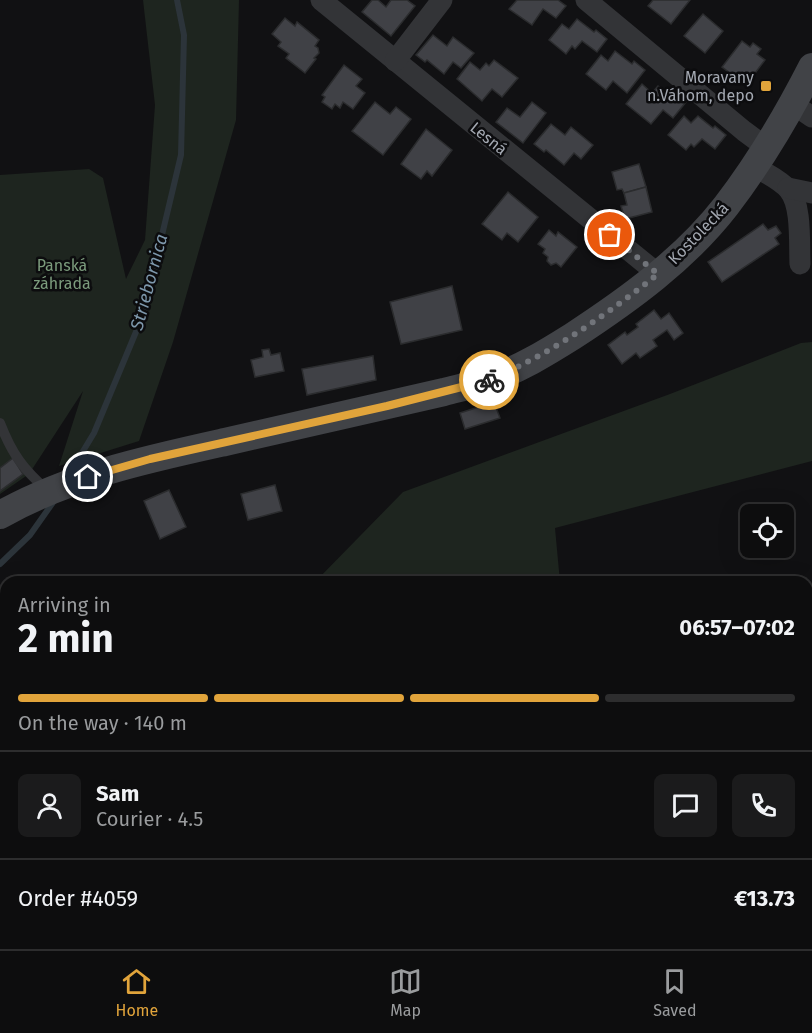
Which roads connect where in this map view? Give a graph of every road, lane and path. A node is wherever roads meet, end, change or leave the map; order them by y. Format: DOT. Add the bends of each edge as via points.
graph roads {
  1 [pos="321,0"];
  2 [pos="442,0"];
  3 [pos="586,0"];
  4 [pos="395,61"];
  5 [pos="812,67"];
  6 [pos="803,110"];
  7 [pos="760,157"];
  8 [pos="788,188"];
  9 [pos="812,193"];
  10 [pos="800,264"];
  11 [pos="658,274"];
  12 [pos="0,423"];
  13 [pos="48,491"];
  14 [pos="0,515"];
  1 -- 4 [label="street, Lesná"];
  2 -- 4 [label="street"];
  3 -- 7 [label="street" via="744,131"];
  4 -- 11 [label="street, Lesná"];
  5 -- 6 [label="main road, Kostolecká"];
  6 -- 7 [label="main road, Kostolecká"];
  7 -- 8 [label="street"];
  7 -- 11 [label="main road, Kostolecká" via="708,227"];
  8 -- 9 [label="street"];
  8 -- 10 [label="street" via="794,198 799,227"];
  11 -- 13 [label="main road, Kostolecká" via="554,347 488,381 150,459"];
  12 -- 13 [label="lane" via="10,449"];
  13 -- 14 [label="main road"];
}
